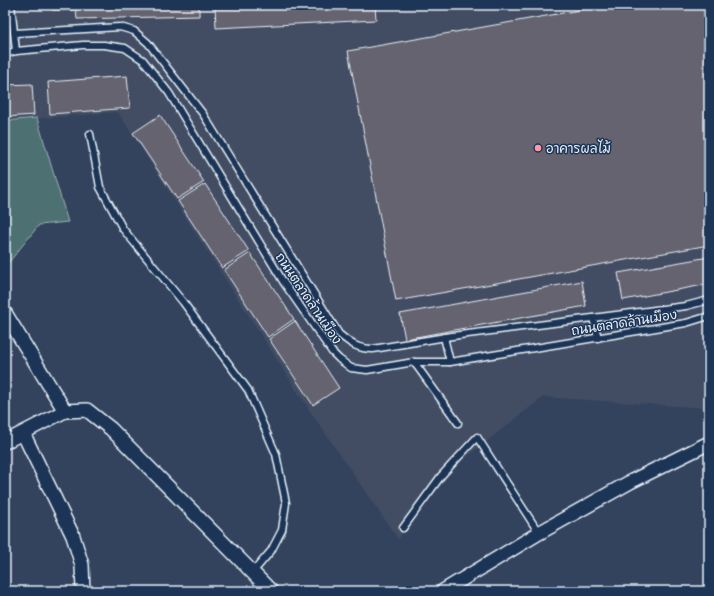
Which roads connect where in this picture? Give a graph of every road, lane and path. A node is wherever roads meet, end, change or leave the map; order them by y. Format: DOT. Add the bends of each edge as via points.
graph roads {
  1 [pos="11,5"];
  2 [pos="15,33"];
  3 [pos="16,51"];
  4 [pos="5,54"];
  5 [pos="90,134"];
  6 [pos="709,300"];
  7 [pos="5,313"];
  8 [pos="709,316"];
  9 [pos="593,318"];
  10 [pos="444,337"];
  11 [pos="598,338"];
  12 [pos="414,362"];
  13 [pos="450,362"];
  14 [pos="65,411"];
  15 [pos="458,423"];
  16 [pos="22,433"];
  17 [pos="5,442"];
  18 [pos="709,443"];
  19 [pos="403,528"];
  20 [pos="539,533"];
  21 [pos="253,572"];
  22 [pos="83,591"];
  23 [pos="271,591"];
  24 [pos="443,591"];
  1 -- 2 [label="lane"];
  2 -- 3 [label="lane"];
  2 -- 10 [label="lane, ถนนตลาดล้านเมือง" via="120,27 134,31 148,43 203,114 339,334 353,346 368,349"];
  3 -- 4 [label="lane, ถนนตลาดล้านเมือง"];
  3 -- 12 [label="lane, ถนนตลาดล้านเมือง" via="104,45 125,48 143,60 169,93 284,283 332,352 351,368 368,370"];
  5 -- 21 [label="lane" via="100,187 123,229 183,302 248,390 276,454 286,502 282,530 271,551"];
  6 -- 9 [label="lane, ถนนตลาดล้านเมือง" via="686,306"];
  7 -- 14 [label="street"];
  8 -- 11 [label="lane, ถนนตลาดล้านเมือง" via="686,323"];
  9 -- 10 [label="lane, ถนนตลาดล้านเมือง"];
  9 -- 11 [label="lane"];
  10 -- 13 [label="lane"];
  11 -- 13 [label="lane, ถนนตลาดล้านเมือง"];
  12 -- 13 [label="lane, ถนนตลาดล้านเมือง"];
  12 -- 15 [label="lane"];
  14 -- 16 [label="street"];
  14 -- 21 [label="street" via="87,410 111,429"];
  16 -- 17 [label="street"];
  16 -- 22 [label="street" via="73,536 82,565"];
  18 -- 20 [label="street" via="630,482"];
  19 -- 20 [label="lane" via="442,476 477,437"];
  20 -- 24 [label="street"];
  21 -- 23 [label="street"];
}
